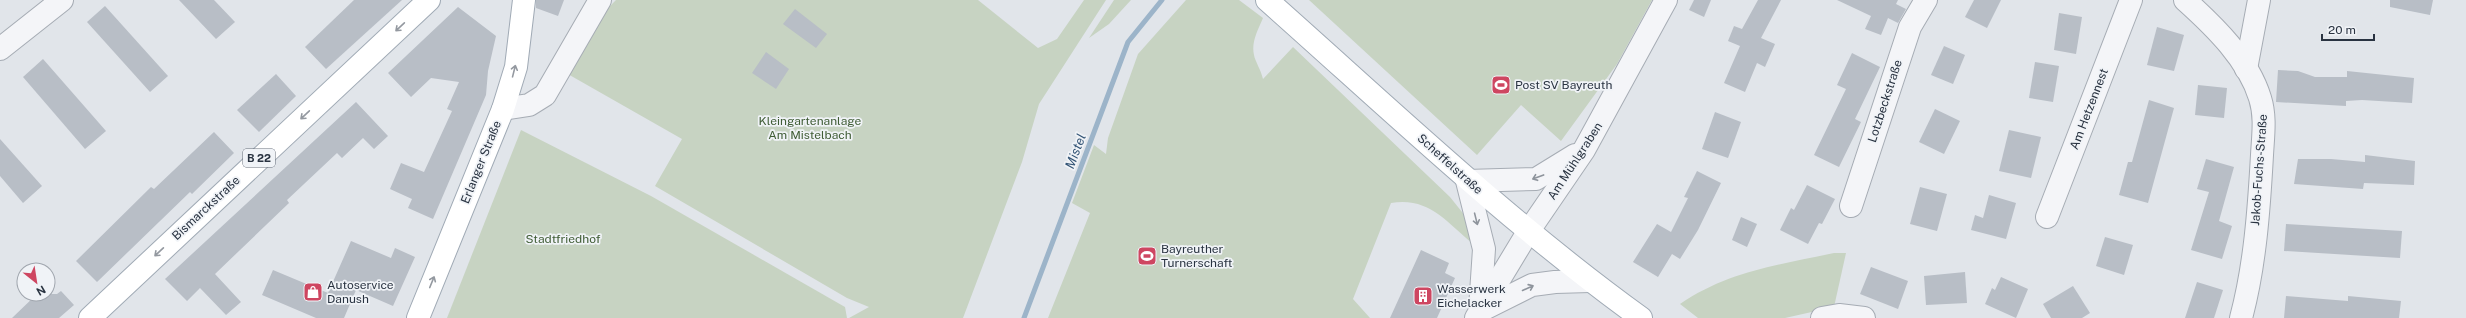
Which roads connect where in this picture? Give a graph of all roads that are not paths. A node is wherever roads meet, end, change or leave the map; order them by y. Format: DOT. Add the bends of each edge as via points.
graph roads {
  1 [pos="62,0"];
  2 [pos="429,0"];
  3 [pos="524,0"];
  4 [pos="600,0"];
  5 [pos="1267,0"];
  6 [pos="1666,0"];
  7 [pos="1926,0"];
  8 [pos="2131,0"];
  9 [pos="2185,0"];
  10 [pos="2259,0"];
  11 [pos="0,49"];
  12 [pos="2246,69"];
  13 [pos="503,108"];
  14 [pos="1584,150"];
  15 [pos="1467,181"];
  16 [pos="1851,206"];
  17 [pos="2047,217"];
  18 [pos="1528,232"];
  19 [pos="1590,281"];
  20 [pos="1478,314"];
  21 [pos="90,318"];
  22 [pos="418,318"];
  23 [pos="1641,318"];
  24 [pos="1822,318"];
  25 [pos="1864,318"];
  26 [pos="2241,318"];
  1 -- 11 [label="street"];
  2 -- 21 [label="main road, Bismarckstraße / B 22, one-way"];
  13 -- 3 [label="main road, Erlanger Straße, one-way" via="516,67"];
  4 -- 13 [label="street" via="545,95 529,105"];
  5 -- 15 [label="main road, Scheffelstraße"];
  6 -- 14 [label="street, Am Mühlgraben"];
  7 -- 16 [label="street, Lotzbeckstraße" via="1908,31"];
  8 -- 17 [label="street, Am Hetzennest"];
  9 -- 12 [label="street, Jakob-Fuchs-Straße" via="2225,40"];
  10 -- 12 [label="street"];
  12 -- 26 [label="street, Jakob-Fuchs-Straße" via="2264,112 2260,191 2249,280"];
  22 -- 13 [label="main road, Erlanger Straße, one-way"];
  14 -- 15 [label="street, one-way" via="1536,179"];
  14 -- 18 [label="street, Am Mühlgraben"];
  15 -- 18 [label="main road, Scheffelstraße"];
  15 -- 20 [label="street, one-way" via="1484,249"];
  18 -- 19 [label="main road, Scheffelstraße"];
  18 -- 20 [label="street, Am Mühlgraben"];
  20 -- 19 [label="street, one-way" via="1532,285"];
  19 -- 23 [label="main road, Scheffelstraße"];
  24 -- 25 [label="street" via="1844,315"];
}
